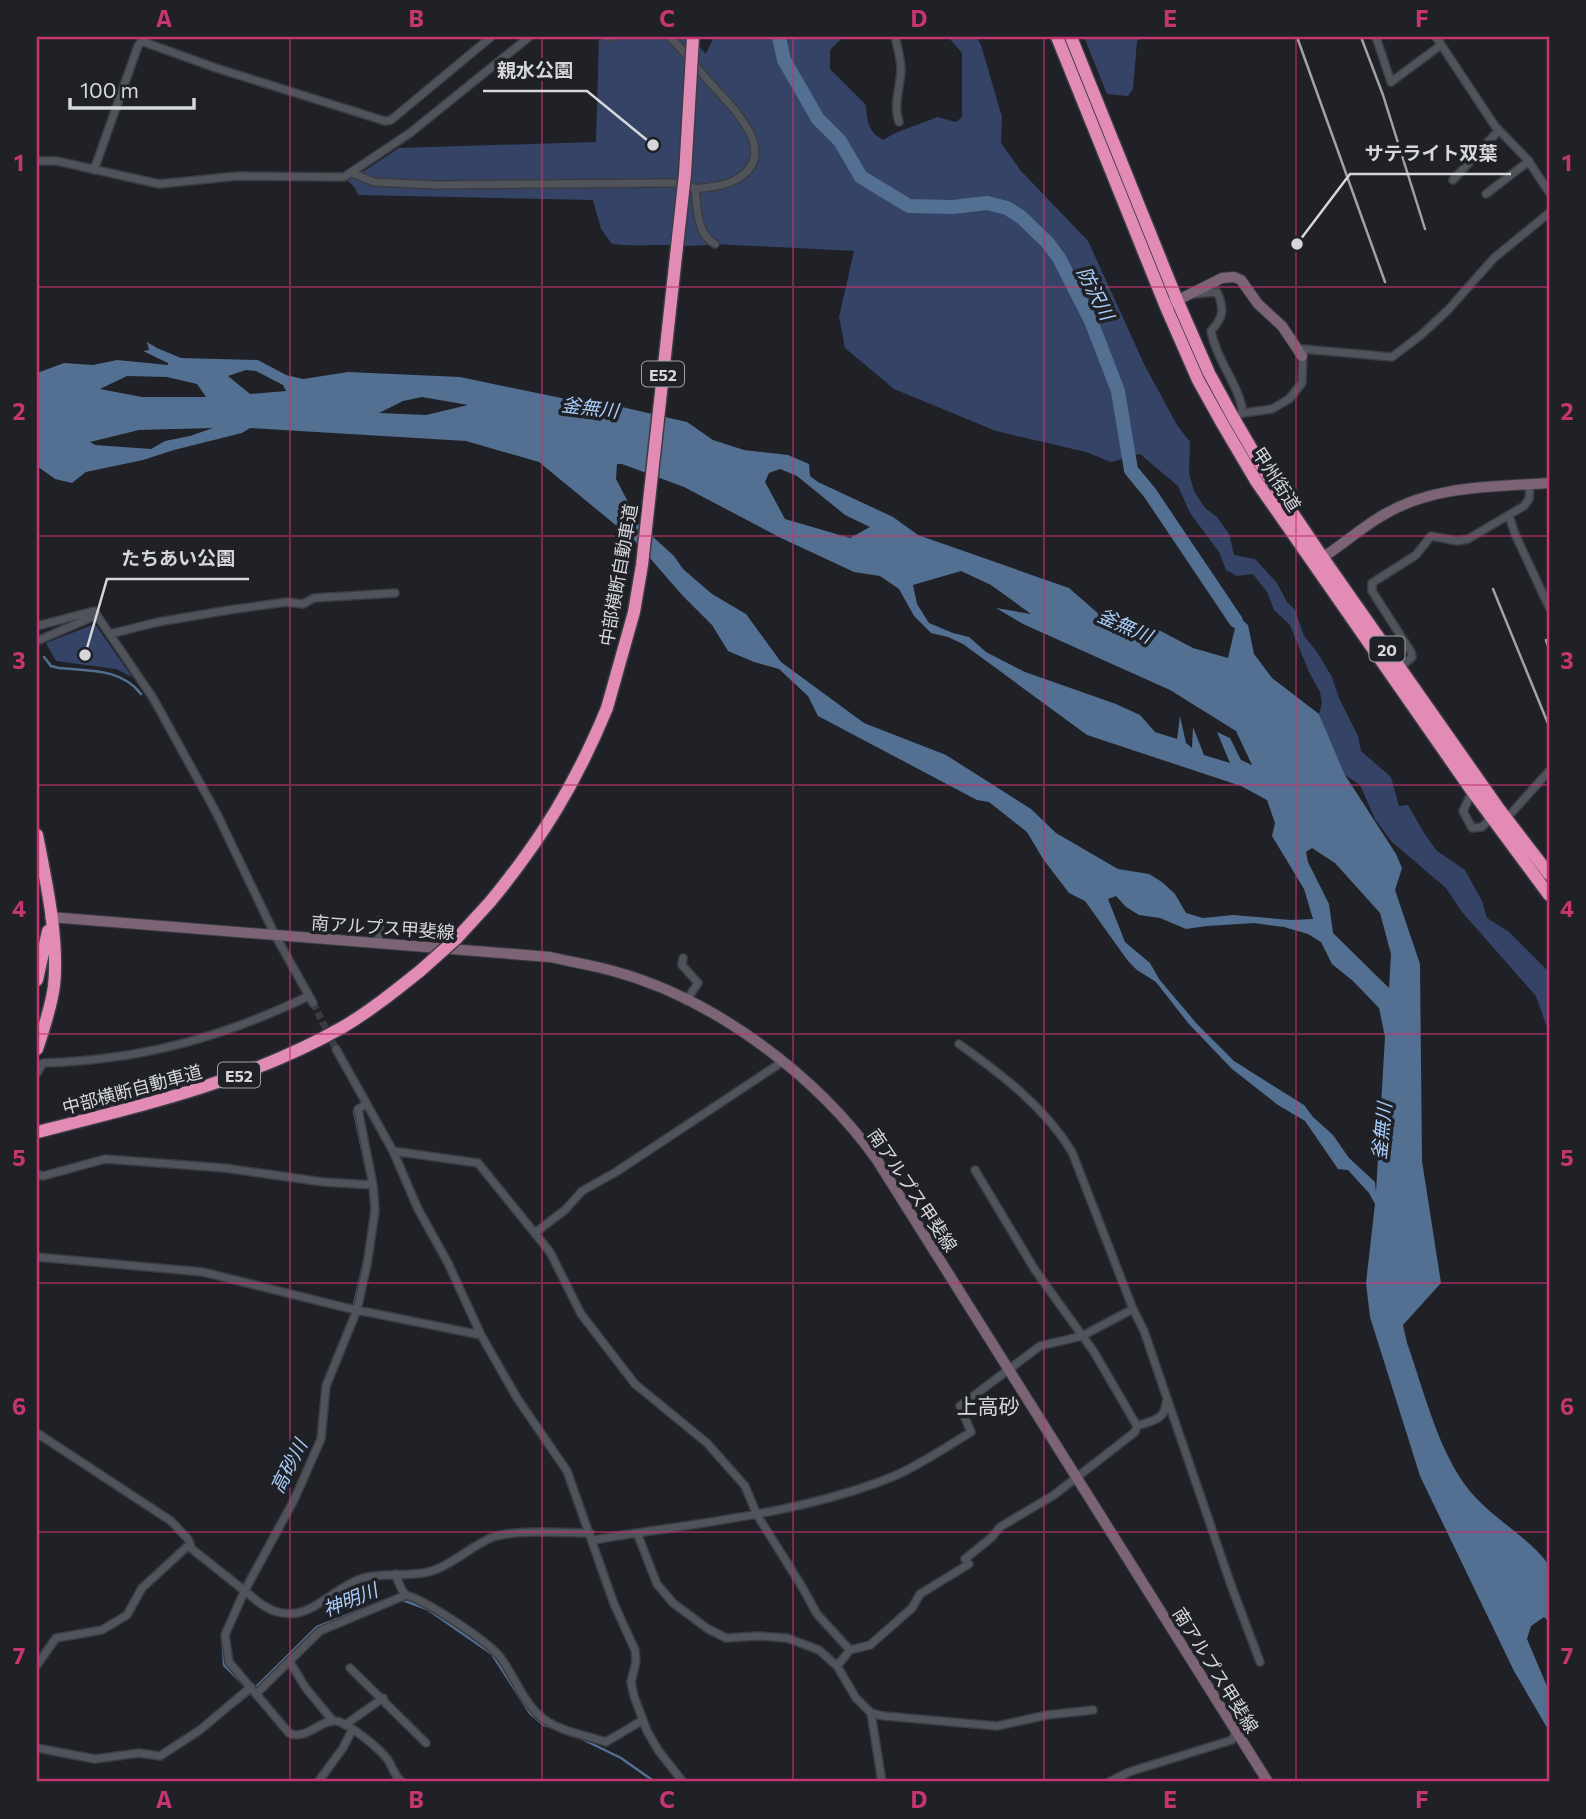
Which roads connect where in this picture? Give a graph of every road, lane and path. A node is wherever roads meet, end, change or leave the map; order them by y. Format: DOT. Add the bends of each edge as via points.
graph roads {
  1 [pos="492,37"];
  2 [pos="529,37"];
  3 [pos="670,37"];
  4 [pos="693,37"];
  5 [pos="895,37"];
  6 [pos="1057,37"];
  7 [pos="1071,37"];
  8 [pos="1376,37"];
  9 [pos="1436,37"];
  10 [pos="143,39"];
  11 [pos="1441,45"];
  12 [pos="899,122"];
  13 [pos="1499,130"];
  14 [pos="37,161"];
  15 [pos="1529,161"];
  16 [pos="93,170"];
  17 [pos="352,173"];
  18 [pos="1453,180"];
  19 [pos="695,189"];
  20 [pos="1549,192"];
  21 [pos="1486,194"];
  22 [pos="1549,213"];
  23 [pos="715,244"];
  24 [pos="1177,300"];
  25 [pos="1302,356"];
  26 [pos="1238,415"];
  27 [pos="1549,483"];
  28 [pos="1530,484"];
  29 [pos="1509,515"];
  30 [pos="1318,561"];
  31 [pos="395,593"];
  32 [pos="1549,607"];
  33 [pos="97,615"];
  34 [pos="37,626"];
  35 [pos="110,634"];
  36 [pos="37,641"];
  37 [pos="1400,668"];
  38 [pos="1549,771"];
  39 [pos="1472,791"];
  40 [pos="1499,815"];
  41 [pos="37,835"];
  42 [pos="1549,874"];
  43 [pos="1549,895"];
  44 [pos="50,917"];
  45 [pos="380,920"];
  46 [pos="275,935"];
  47 [pos="378,943"];
  48 [pos="682,958"];
  49 [pos="39,963"];
  50 [pos="37,980"];
  51 [pos="686,1001"];
  52 [pos="959,1044"];
  53 [pos="37,1049"];
  54 [pos="336,1049"];
  55 [pos="782,1062"];
  56 [pos="37,1073"];
  57 [pos="368,1104"];
  58 [pos="37,1132"];
  59 [pos="393,1151"];
  60 [pos="975,1170"];
  61 [pos="37,1174"];
  62 [pos="373,1185"];
  63 [pos="536,1233"];
  64 [pos="37,1257"];
  65 [pos="1133,1309"];
  66 [pos="357,1311"];
  67 [pos="481,1335"];
  68 [pos="1082,1336"];
  69 [pos="1157,1370"];
  70 [pos="1009,1371"];
  71 [pos="1137,1426"];
  72 [pos="37,1433"];
  73 [pos="1076,1478"];
  74 [pos="757,1515"];
  75 [pos="637,1533"];
  76 [pos="592,1537"];
  77 [pos="190,1544"];
  78 [pos="395,1574"];
  79 [pos="244,1591"];
  80 [pos="406,1595"];
  81 [pos="850,1650"];
  82 [pos="290,1662"];
  83 [pos="1260,1662"];
  84 [pos="37,1665"];
  85 [pos="838,1666"];
  86 [pos="350,1668"];
  87 [pos="254,1690"];
  88 [pos="383,1698"];
  89 [pos="1093,1710"];
  90 [pos="871,1713"];
  91 [pos="643,1720"];
  92 [pos="333,1721"];
  93 [pos="345,1724"];
  94 [pos="352,1730"];
  95 [pos="1236,1732"];
  96 [pos="426,1743"];
  97 [pos="37,1748"];
  98 [pos="318,1782"];
  99 [pos="402,1782"];
  100 [pos="683,1782"];
  101 [pos="881,1782"];
  102 [pos="1109,1782"];
  103 [pos="1268,1782"];
  1 -- 10 [label="street" via="385,121 216,68"];
  2 -- 17 [label="street" via="410,133"];
  3 -- 19 [label="street" via="732,106 751,134 755,153 744,174 734,181"];
  4 -- 58 [label="highway, 中部横断自動車道 / E52, bridge" via="685,174 642,565 607,708 568,793 519,867 457,938 344,1026 267,1064 183,1094"];
  5 -- 12 [label="street" via="901,73 895,112"];
  6 -- 24 [label="highway, 甲州街道 / 20"];
  7 -- 24 [label="highway, 甲州街道 / 20"];
  8 -- 11 [label="street" via="1391,82"];
  9 -- 11 [label="street"];
  10 -- 16 [label="street"];
  11 -- 13 [label="street"];
  13 -- 15 [label="street"];
  13 -- 18 [label="street"];
  14 -- 16 [label="street"];
  15 -- 20 [label="street"];
  15 -- 21 [label="street"];
  16 -- 17 [label="street" via="159,184 228,177 344,177"];
  17 -- 19 [label="street" via="374,182 435,185 685,183"];
  19 -- 23 [label="street" via="701,231"];
  22 -- 25 [label="street" via="1494,258 1448,310 1392,357 1303,349"];
  24 -- 25 [label="main road" via="1222,278 1241,279"];
  24 -- 26 [label="highway, 甲州街道 / 20" via="1209,373"];
  24 -- 26 [label="street" via="1217,292 1223,304 1221,320 1211,331 1215,351 1241,399"];
  24 -- 30 [label="highway, 甲州街道 / 20" via="1198,380 1256,481"];
  25 -- 26 [label="street" via="1302,383 1289,399 1272,409"];
  26 -- 30 [label="highway, 甲州街道 / 20" via="1265,472"];
  27 -- 28 [label="main road"];
  28 -- 29 [label="street" via="1529,499"];
  28 -- 30 [label="main road" via="1475,487 1409,502"];
  29 -- 32 [label="street"];
  29 -- 37 [label="street" via="1468,539 1431,536 1416,555 1372,583 1372,591 1412,657"];
  30 -- 37 [label="highway, 甲州街道 / 20"];
  30 -- 39 [label="highway, 甲州街道 / 20"];
  31 -- 35 [label="street" via="229,610"];
  33 -- 34 [label="street" via="94,611"];
  33 -- 35 [label="street"];
  33 -- 36 [label="street"];
  35 -- 46 [label="street" via="141,678 218,814"];
  37 -- 40 [label="highway, 甲州街道 / 20"];
  38 -- 40 [label="street"];
  39 -- 40 [label="highway, 甲州街道 / 20"];
  39 -- 40 [label="street" via="1463,811 1472,828"];
  40 -- 42 [label="highway, 甲州街道 / 20"];
  40 -- 43 [label="highway, 甲州街道 / 20"];
  41 -- 44 [label="highway"];
  44 -- 46 [label="main road, 南アルプス甲斐線"];
  44 -- 49 [label="highway"];
  44 -- 53 [label="highway" via="54,985"];
  45 -- 47 [label="street"];
  46 -- 47 [label="main road, 南アルプス甲斐線"];
  46 -- 56 [label="street" via="311,1000 194,1041 88,1062 43,1063"];
  47 -- 51 [label="main road, 南アルプス甲斐線" via="550,957 614,971"];
  48 -- 51 [label="street" via="682,965 698,984"];
  49 -- 50 [label="highway"];
  51 -- 55 [label="main road, 南アルプス甲斐線" via="752,1036"];
  52 -- 65 [label="street" via="1027,1098 1066,1142"];
  54 -- 57 [label="street"];
  55 -- 63 [label="street" via="582,1191"];
  55 -- 70 [label="main road, 南アルプス甲斐線" via="830,1103 872,1153"];
  57 -- 59 [label="street"];
  57 -- 62 [label="street" via="358,1109"];
  59 -- 63 [label="street" via="478,1163"];
  59 -- 67 [label="street"];
  60 -- 68 [label="street" via="1035,1270"];
  61 -- 62 [label="street" via="105,1158"];
  62 -- 66 [label="street" via="376,1211"];
  63 -- 74 [label="street" via="581,1314 635,1384 708,1443 745,1486"];
  64 -- 66 [label="street" via="203,1272"];
  65 -- 68 [label="street"];
  65 -- 69 [label="street"];
  66 -- 67 [label="street"];
  66 -- 79 [label="street" via="326,1386 321,1439"];
  67 -- 76 [label="street" via="567,1471"];
  68 -- 70 [label="street" via="1040,1346"];
  68 -- 71 [label="street"];
  69 -- 71 [label="street" via="1166,1412"];
  69 -- 83 [label="street"];
  70 -- 73 [label="main road, 南アルプス甲斐線"];
  70 -- 74 [label="street" via="960,1406 971,1432 895,1476"];
  71 -- 73 [label="street"];
  72 -- 77 [label="street" via="170,1521"];
  73 -- 81 [label="street" via="1000,1527 967,1561 920,1594 912,1608 870,1644"];
  73 -- 95 [label="main road, 南アルプス甲斐線"];
  74 -- 75 [label="street"];
  74 -- 81 [label="street" via="817,1614"];
  75 -- 76 [label="street"];
  75 -- 85 [label="street" via="657,1584 673,1603 708,1629 726,1638 786,1638 819,1650"];
  76 -- 78 [label="street" via="493,1537 438,1569"];
  76 -- 91 [label="street" via="635,1650 631,1682"];
  77 -- 79 [label="street"];
  77 -- 84 [label="street" via="142,1588 127,1615 102,1630 56,1638"];
  78 -- 79 [label="street" via="360,1579 294,1613 273,1611"];
  78 -- 80 [label="street"];
  79 -- 87 [label="street" via="225,1635 229,1662"];
  80 -- 82 [label="street" via="320,1631"];
  80 -- 91 [label="street" via="435,1608 498,1655 535,1711 550,1723 606,1742"];
  81 -- 85 [label="street"];
  82 -- 87 [label="street"];
  82 -- 92 [label="street"];
  85 -- 90 [label="street" via="856,1698"];
  86 -- 88 [label="street"];
  87 -- 92 [label="street" via="294,1735"];
  87 -- 97 [label="street" via="160,1756 139,1752 95,1759"];
  88 -- 93 [label="street"];
  88 -- 96 [label="street"];
  89 -- 90 [label="street" via="997,1726"];
  90 -- 101 [label="street"];
  91 -- 100 [label="street" via="658,1750"];
  92 -- 93 [label="street"];
  93 -- 94 [label="street"];
  94 -- 98 [label="street"];
  94 -- 99 [label="street" via="389,1761 392,1774"];
  95 -- 102 [label="street" via="1232,1740"];
  95 -- 103 [label="main road, 南アルプス甲斐線"];
}
